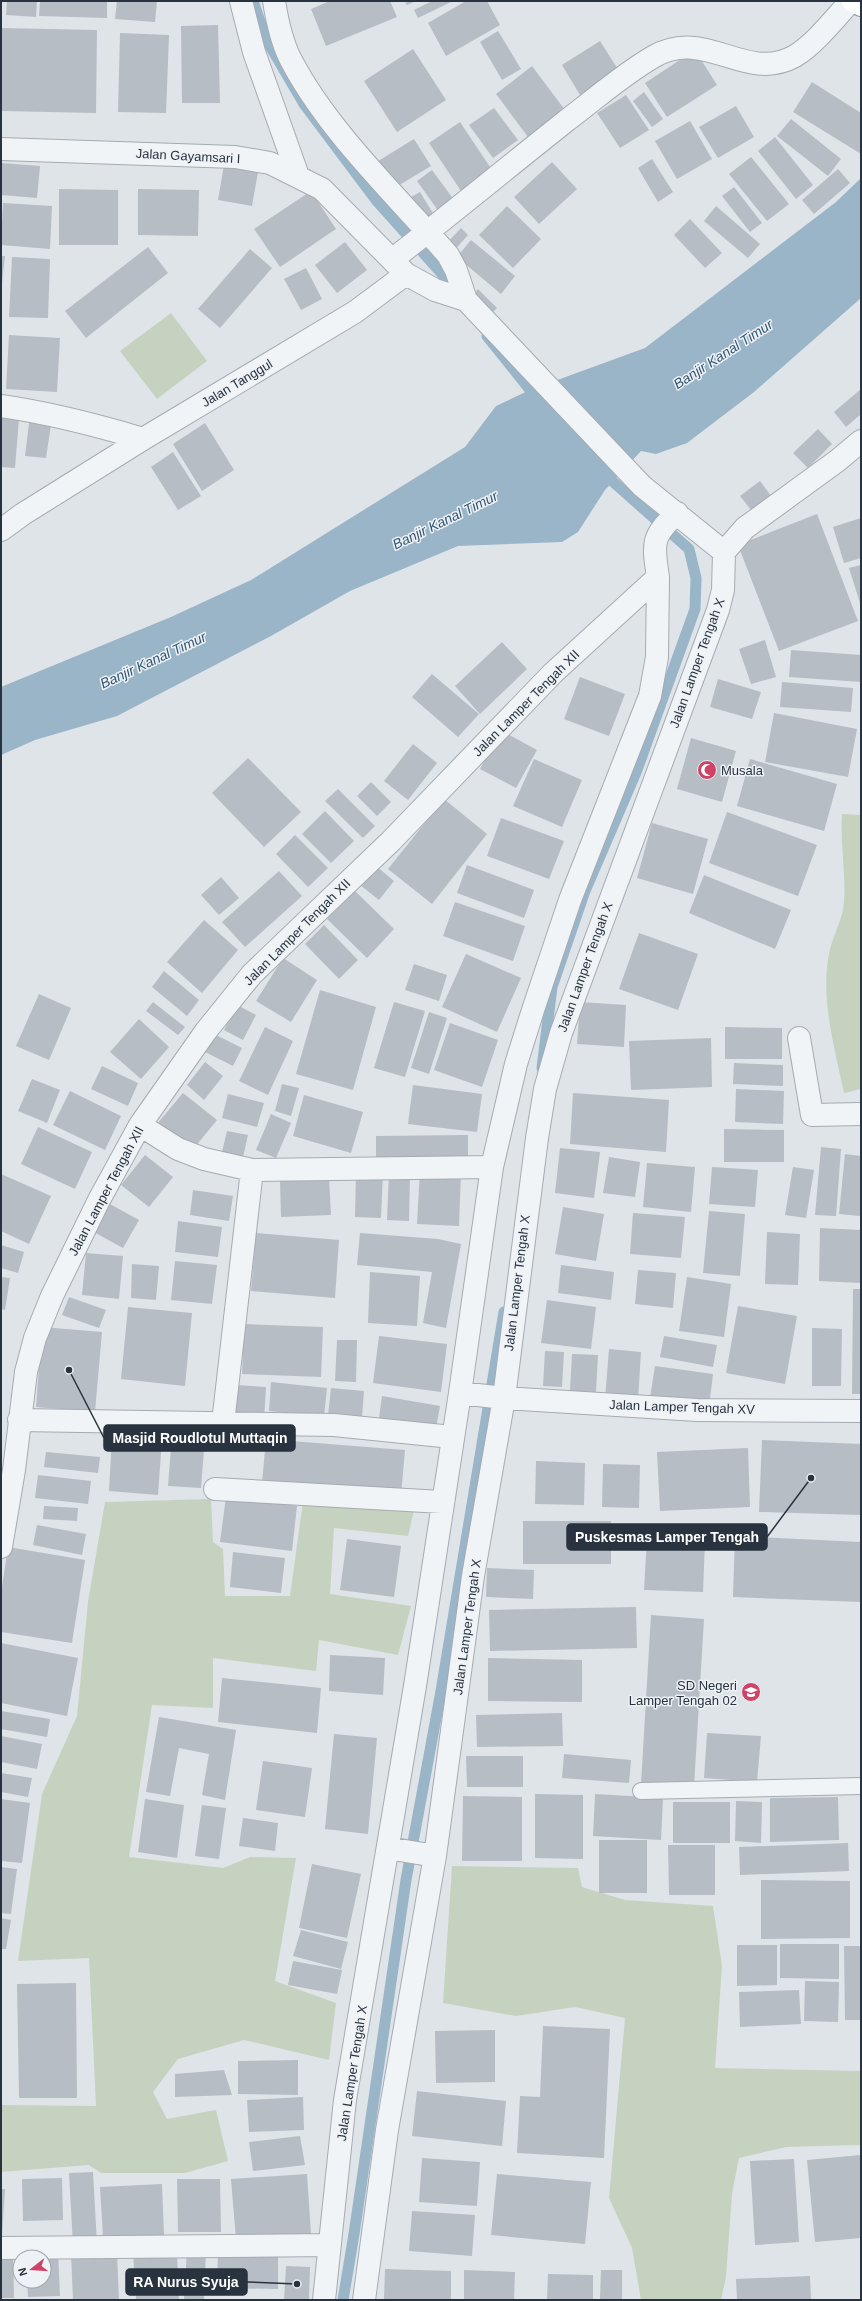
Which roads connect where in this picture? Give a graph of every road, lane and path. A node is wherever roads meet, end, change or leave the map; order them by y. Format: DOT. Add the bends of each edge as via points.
graph roads {
  1 [pos="240,1"];
  2 [pos="274,1"];
  3 [pos="852,1"];
  4 [pos="861,5"];
  5 [pos="1,149"];
  6 [pos="298,176"];
  7 [pos="410,250"];
  8 [pos="470,303"];
  9 [pos="1,406"];
  10 [pos="143,439"];
  11 [pos="861,441"];
  12 [pos="670,520"];
  13 [pos="1,530"];
  14 [pos="724,552"];
  15 [pos="658,577"];
  16 [pos="799,1038"];
  17 [pos="861,1114"];
  18 [pos="140,1126"];
  19 [pos="492,1167"];
  20 [pos="252,1170"];
  21 [pos="481,1395"];
  22 [pos="861,1411"];
  23 [pos="19,1420"];
  24 [pos="223,1423"];
  25 [pos="452,1437"];
  26 [pos="215,1489"];
  27 [pos="442,1502"];
  28 [pos="1,1547"];
  29 [pos="861,1786"];
  30 [pos="641,1791"];
  31 [pos="396,1849"];
  32 [pos="431,1855"];
  33 [pos="330,2245"];
  34 [pos="1,2248"];
  35 [pos="324,2300"];
  36 [pos="364,2300"];
  1 -- 6 [label="street" via="254,52"];
  2 -- 7 [label="street" via="291,61 342,135"];
  3 -- 4 [label="highway"];
  3 -- 7 [label="street, Jalan Tanggul" via="795,56 773,65 753,64 712,50 691,47 675,47 654,56 588,104"];
  5 -- 6 [label="street, Jalan Gayamsari I" via="235,157 270,163"];
  6 -- 7 [label="street, Jalan Gayamsari I" via="322,189"];
  7 -- 8 [label="street" via="435,290"];
  7 -- 8 [label="street" via="448,255"];
  7 -- 10 [label="street, Jalan Tanggul" via="355,312"];
  8 -- 12 [label="street" via="639,483"];
  9 -- 10 [label="street" via="89,423"];
  10 -- 13 [label="street, Jalan Tanggul"];
  11 -- 14 [label="street" via="744,528"];
  12 -- 14 [label="street"];
  12 -- 15 [label="street" via="655,541"];
  14 -- 21 [label="street, Jalan Lamper Tengah X" via="723,590 718,610 563,1027 545,1089 527,1200"];
  15 -- 18 [label="street, Jalan Lamper Tengah XII" via="553,673 391,841 252,974 206,1031"];
  15 -- 19 [label="street, Jalan Lamper Tengah X" via="658,657 650,696 570,900 533,1010 516,1064"];
  16 -- 17 [label="street" via="812,1115"];
  18 -- 20 [label="street" via="178,1149 204,1159"];
  18 -- 23 [label="street, Jalan Lamper Tengah XII" via="99,1200 52,1296 35,1338 26,1372"];
  19 -- 20 [label="street"];
  19 -- 21 [label="street, Jalan Lamper Tengah X"];
  20 -- 24 [label="street"];
  21 -- 22 [label="street, Jalan Lamper Tengah XV" via="697,1410"];
  21 -- 25 [label="street, Jalan Lamper Tengah X"];
  21 -- 32 [label="street, Jalan Lamper Tengah X" via="473,1576"];
  23 -- 24 [label="street"];
  23 -- 28 [label="street, Jalan Lamper Tengah XII" via="14,1470"];
  24 -- 25 [label="street" via="334,1425"];
  25 -- 27 [label="street, Jalan Lamper Tengah X"];
  26 -- 27 [label="street"];
  27 -- 31 [label="street, Jalan Lamper Tengah X"];
  29 -- 30 [label="lane"];
  31 -- 32 [label="street"];
  31 -- 33 [label="street, Jalan Lamper Tengah X" via="345,2100"];
  32 -- 36 [label="street, Jalan Lamper Tengah X" via="387,2130"];
  33 -- 34 [label="street"];
  33 -- 35 [label="street, Jalan Lamper Tengah X"];
}
